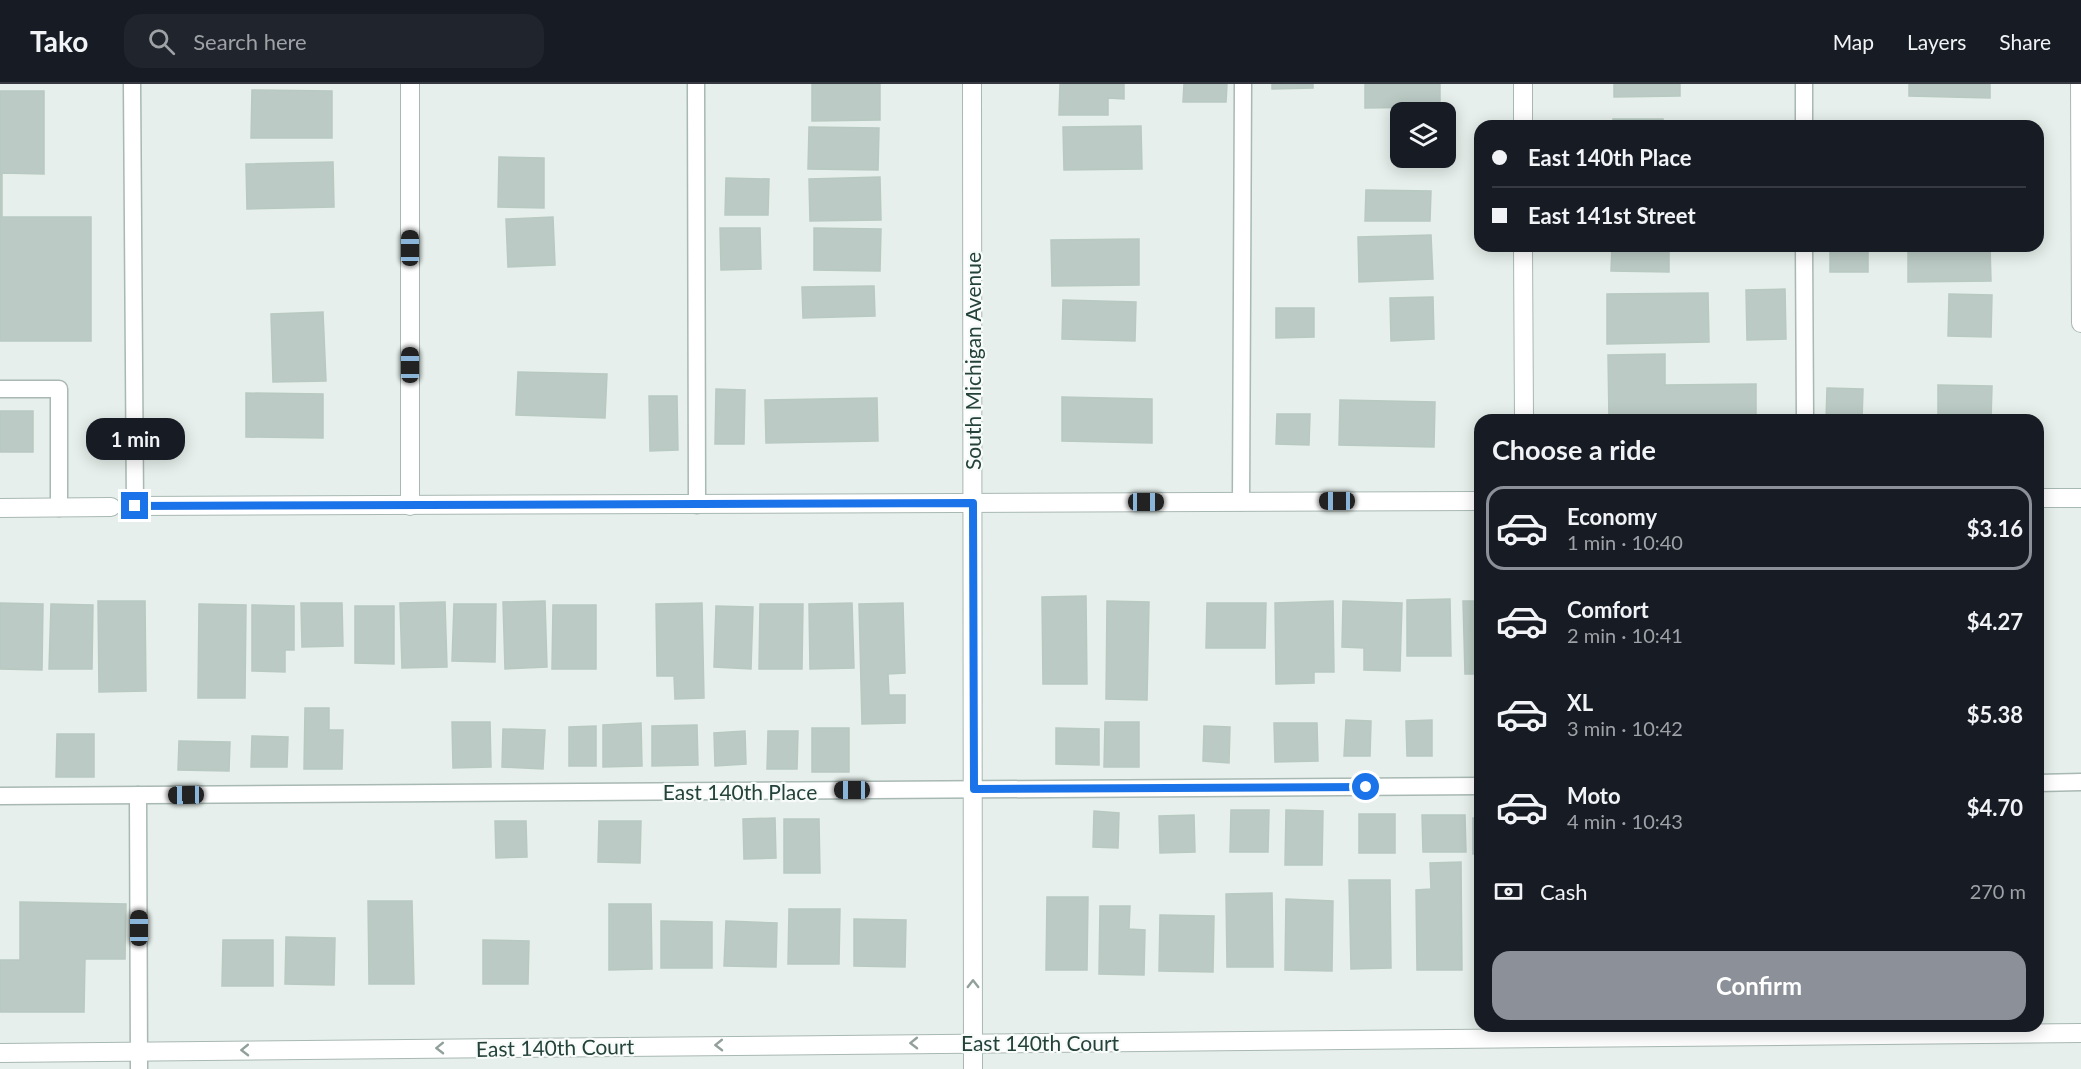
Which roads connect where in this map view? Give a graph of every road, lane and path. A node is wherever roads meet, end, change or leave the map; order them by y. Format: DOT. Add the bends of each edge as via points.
graph roads {
  1 [pos="132,84"];
  2 [pos="410,84"];
  3 [pos="696,84"];
  4 [pos="972,84"];
  5 [pos="1244,84"];
  6 [pos="1523,84"];
  7 [pos="1804,84"];
  8 [pos="2080,84"];
  9 [pos="1523,120"];
  10 [pos="1804,120"];
  11 [pos="1523,252"];
  12 [pos="1804,252"];
  13 [pos="2081,323"];
  14 [pos="0,389"];
  15 [pos="59,394"];
  16 [pos="0,400"];
  17 [pos="1524,414"];
  18 [pos="1805,414"];
  19 [pos="2044,498"];
  20 [pos="2081,498"];
  21 [pos="1474,501"];
  22 [pos="1241,502"];
  23 [pos="973,503"];
  24 [pos="697,505"];
  25 [pos="135,506"];
  26 [pos="410,506"];
  27 [pos="111,507"];
  28 [pos="0,508"];
  29 [pos="60,508"];
  30 [pos="2081,782"];
  31 [pos="2044,783"];
  32 [pos="1474,786"];
  33 [pos="974,789"];
  34 [pos="138,795"];
  35 [pos="0,796"];
  36 [pos="2081,1033"];
  37 [pos="973,1042"];
  38 [pos="0,1053"];
  39 [pos="139,1060"];
  40 [pos="973,1069"];
  1 -- 25 [label="lane"];
  2 -- 26 [label="street"];
  3 -- 24 [label="lane"];
  4 -- 23 [label="street, South Michigan Avenue"];
  5 -- 22 [label="lane"];
  6 -- 9 [label="street"];
  7 -- 10 [label="lane"];
  8 -- 13 [label="street"];
  11 -- 17 [label="street"];
  12 -- 18 [label="lane"];
  14 -- 15 [label="lane"];
  15 -- 16 [label="lane"];
  15 -- 29 [label="lane"];
  19 -- 20 [label="street"];
  21 -- 22 [label="street"];
  22 -- 23 [label="street"];
  23 -- 24 [label="street"];
  23 -- 33 [label="street, South Michigan Avenue"];
  24 -- 26 [label="street"];
  25 -- 26 [label="street"];
  27 -- 29 [label="street"];
  28 -- 29 [label="street"];
  30 -- 31 [label="lane"];
  32 -- 33 [label="lane, East 140th Place"];
  33 -- 34 [label="lane, East 140th Place"];
  37 -- 33 [label="street, South Michigan Avenue, one-way"];
  34 -- 35 [label="lane, East 140th Place"];
  34 -- 39 [label="lane"];
  36 -- 37 [label="street, East 140th Court"];
  37 -- 39 [label="street, East 140th Court, one-way"];
  37 -- 40 [label="street, South Michigan Avenue"];
  38 -- 39 [label="street, East 140th Court"];
}
